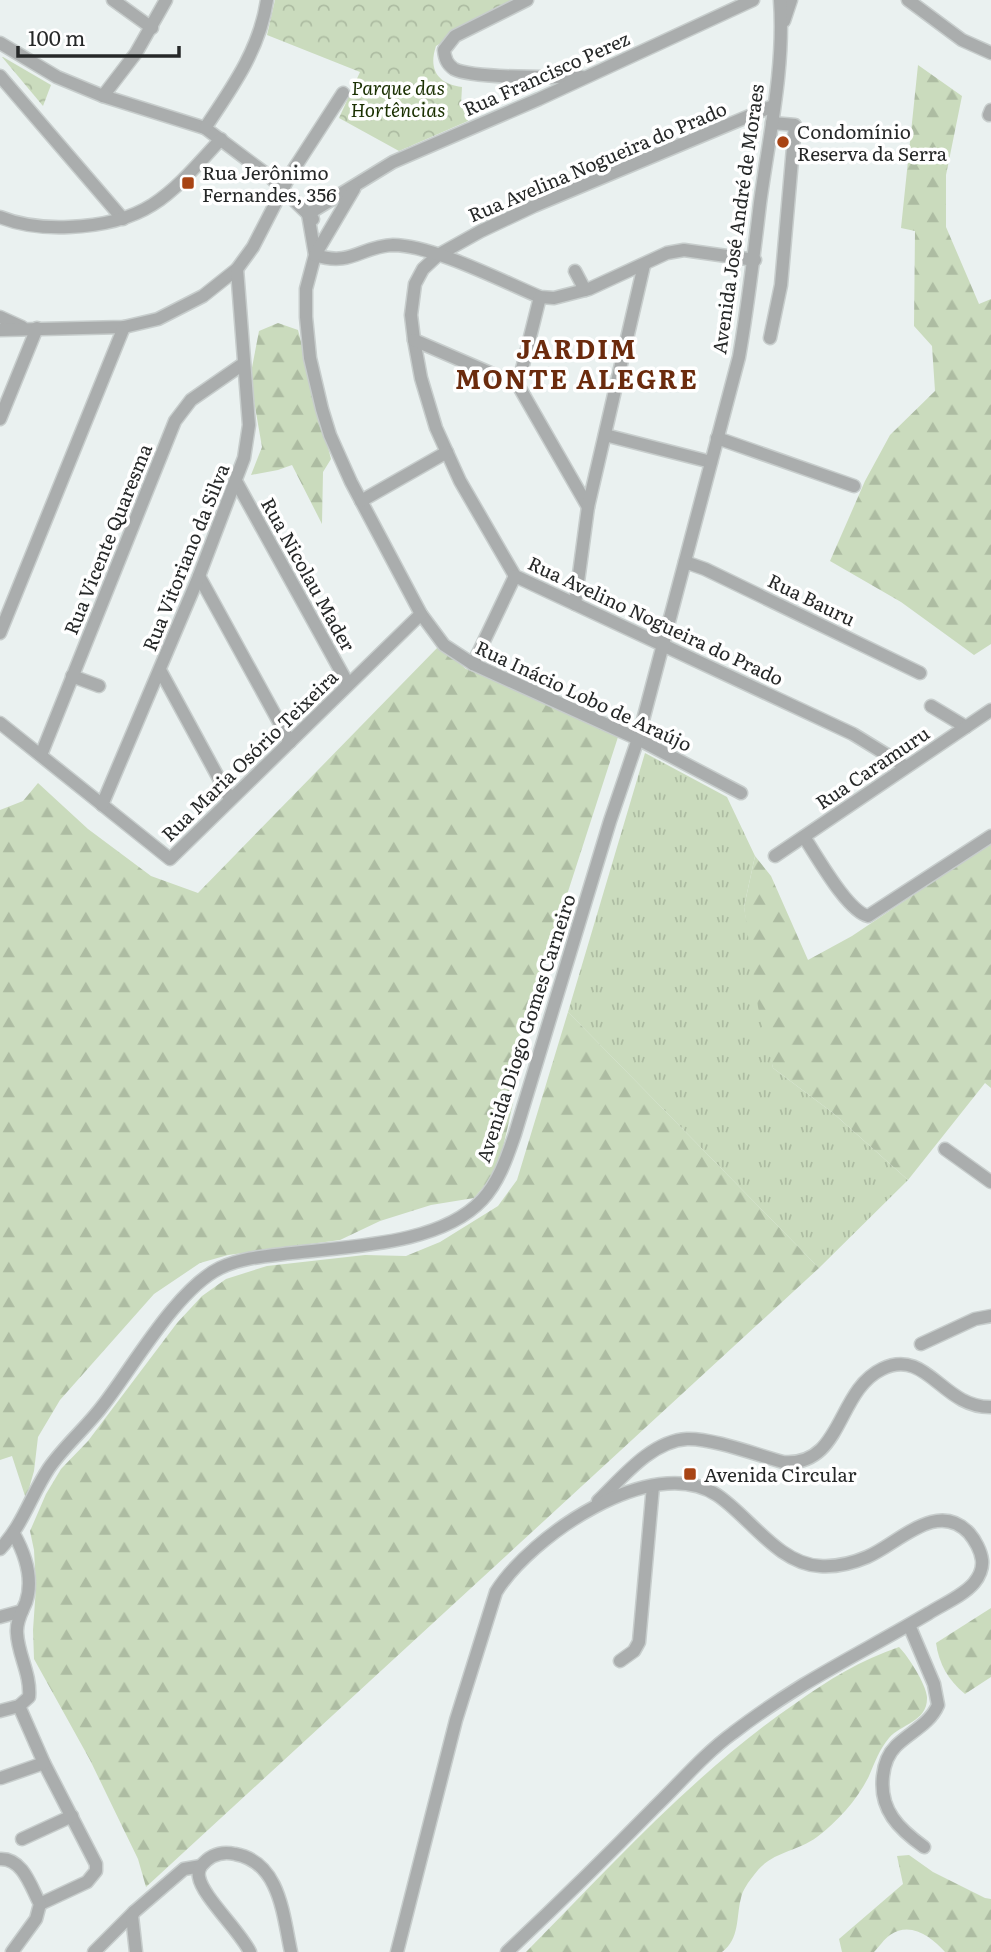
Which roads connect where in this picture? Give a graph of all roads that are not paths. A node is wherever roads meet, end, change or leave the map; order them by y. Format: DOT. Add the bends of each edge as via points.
graph roads {
  1 [pos="113,0"];
  2 [pos="166,0"];
  3 [pos="267,0"];
  4 [pos="527,0"];
  5 [pos="753,0"];
  6 [pos="780,0"];
  7 [pos="791,0"];
  8 [pos="915,2"];
  9 [pos="152,28"];
  10 [pos="782,28"];
  11 [pos="0,43"];
  12 [pos="991,53"];
  13 [pos="0,76"];
  14 [pos="586,78"];
  15 [pos="342,93"];
  16 [pos="103,96"];
  17 [pos="774,106"];
  18 [pos="772,123"];
  19 [pos="205,128"];
  20 [pos="221,139"];
  21 [pos="357,186"];
  22 [pos="283,188"];
  23 [pos="308,214"];
  24 [pos="0,217"];
  25 [pos="123,219"];
  26 [pos="321,242"];
  27 [pos="315,255"];
  28 [pos="438,255"];
  29 [pos="755,260"];
  30 [pos="644,265"];
  31 [pos="237,270"];
  32 [pos="575,271"];
  33 [pos="585,290"];
  34 [pos="540,297"];
  35 [pos="0,317"];
  36 [pos="124,327"];
  37 [pos="32,328"];
  38 [pos="0,330"];
  39 [pos="770,338"];
  40 [pos="414,340"];
  41 [pos="243,364"];
  42 [pos="518,385"];
  43 [pos="0,419"];
  44 [pos="605,435"];
  45 [pos="718,438"];
  46 [pos="447,453"];
  47 [pos="711,462"];
  48 [pos="237,483"];
  49 [pos="854,486"];
  50 [pos="361,500"];
  51 [pos="588,507"];
  52 [pos="685,562"];
  53 [pos="200,576"];
  54 [pos="515,576"];
  55 [pos="575,604"];
  56 [pos="421,614"];
  57 [pos="0,633"];
  58 [pos="662,647"];
  59 [pos="473,664"];
  60 [pos="160,670"];
  61 [pos="920,673"];
  62 [pos="72,676"];
  63 [pos="348,684"];
  64 [pos="99,686"];
  65 [pos="931,706"];
  66 [pos="991,710"];
  67 [pos="0,723"];
  68 [pos="966,727"];
  69 [pos="638,739"];
  70 [pos="290,742"];
  71 [pos="41,755"];
  72 [pos="905,766"];
  73 [pos="741,793"];
  74 [pos="230,799"];
  75 [pos="102,805"];
  76 [pos="804,836"];
  77 [pos="991,836"];
  78 [pos="775,856"];
  79 [pos="945,1149"];
  80 [pos="991,1182"];
  81 [pos="991,1315"];
  82 [pos="921,1344"];
  83 [pos="991,1407"];
  84 [pos="653,1486"];
  85 [pos="593,1506"];
  86 [pos="14,1534"];
  87 [pos="0,1549"];
  88 [pos="22,1611"];
  89 [pos="0,1617"];
  90 [pos="909,1625"];
  91 [pos="620,1661"];
  92 [pos="19,1706"];
  93 [pos="0,1711"];
  94 [pos="44,1763"];
  95 [pos="1,1778"];
  96 [pos="72,1816"];
  97 [pos="22,1839"];
  98 [pos="925,1847"];
  99 [pos="0,1859"];
  100 [pos="201,1866"];
  101 [pos="40,1904"];
  102 [pos="134,1912"];
  103 [pos="12,1952"];
  104 [pos="94,1952"];
  105 [pos="136,1952"];
  106 [pos="250,1952"];
  107 [pos="291,1952"];
  108 [pos="392,1952"];
  109 [pos="507,1952"];
  1 -- 9 [label="street"];
  2 -- 9 [label="street"];
  3 -- 19 [label="street" via="263,22 240,76"];
  4 -- 14 [label="street" via="455,36 444,50 449,65 468,74"];
  5 -- 14 [label="street, Rua Francisco Perez"];
  6 -- 10 [label="street, Avenida José André de Moraes"];
  7 -- 10 [label="street, Avenida José André de Moraes"];
  8 -- 12 [label="street" via="962,40"];
  9 -- 16 [label="street"];
  10 -- 17 [label="street, Avenida José André de Moraes"];
  11 -- 16 [label="street" via="57,77"];
  13 -- 25 [label="street"];
  14 -- 21 [label="street, Rua Francisco Perez" via="393,162"];
  15 -- 22 [label="street"];
  16 -- 19 [label="street"];
  17 -- 18 [label="street, Avenida José André de Moraes"];
  17 -- 28 [label="street, Rua Avelina Nogueira do Prado" via="534,206"];
  18 -- 29 [label="street, Avenida José André de Moraes"];
  18 -- 39 [label="street" via="794,125 781,285"];
  19 -- 20 [label="street"];
  20 -- 22 [label="street"];
  20 -- 25 [label="street" via="167,195"];
  21 -- 23 [label="street, Rua Francisco Perez"];
  21 -- 26 [label="street, Rua Francisco Perez"];
  22 -- 23 [label="street"];
  22 -- 31 [label="street"];
  23 -- 26 [label="street"];
  23 -- 27 [label="street, Rua Inácio Lobo de Araújo"];
  24 -- 25 [label="street" via="49,227"];
  26 -- 27 [label="street, Rua Francisco Perez"];
  27 -- 28 [label="street" via="335,260 393,246"];
  27 -- 50 [label="street, Rua Inácio Lobo de Araújo" via="306,289 310,358 330,435"];
  28 -- 34 [label="street"];
  28 -- 40 [label="street, Rua Avelino Nogueira do Prado" via="415,284"];
  29 -- 30 [label="street" via="684,250"];
  29 -- 45 [label="street, Avenida José André de Moraes" via="739,357"];
  30 -- 33 [label="street"];
  30 -- 44 [label="street"];
  31 -- 36 [label="street" via="187,306"];
  31 -- 41 [label="street, Rua Vitoriano da Silva"];
  32 -- 33 [label="street"];
  33 -- 34 [label="street"];
  34 -- 42 [label="street"];
  35 -- 37 [label="street"];
  36 -- 37 [label="street"];
  36 -- 57 [label="street"];
  37 -- 38 [label="street"];
  37 -- 43 [label="street"];
  40 -- 42 [label="street"];
  40 -- 46 [label="street, Rua Avelino Nogueira do Prado" via="427,403"];
  41 -- 48 [label="street, Rua Vitoriano da Silva" via="249,425"];
  41 -- 62 [label="street, Rua Vicente Quaresma" via="191,400 175,421"];
  42 -- 51 [label="street"];
  44 -- 47 [label="street"];
  44 -- 51 [label="street"];
  45 -- 47 [label="street, Avenida José André de Moraes"];
  45 -- 49 [label="street"];
  46 -- 50 [label="street"];
  46 -- 54 [label="street, Rua Avelino Nogueira do Prado"];
  47 -- 52 [label="street, Avenida José André de Moraes"];
  48 -- 53 [label="street, Rua Vitoriano da Silva"];
  48 -- 63 [label="street, Rua Nicolau Mader"];
  50 -- 56 [label="street, Rua Inácio Lobo de Araújo"];
  51 -- 55 [label="street"];
  52 -- 58 [label="street, Avenida José André de Moraes"];
  52 -- 61 [label="street, Rua Bauru"];
  53 -- 60 [label="street, Rua Vitoriano da Silva"];
  53 -- 70 [label="street"];
  54 -- 55 [label="street, Rua Avelino Nogueira do Prado"];
  54 -- 59 [label="street"];
  55 -- 58 [label="street, Rua Avelino Nogueira do Prado"];
  56 -- 59 [label="street, Rua Inácio Lobo de Araújo" via="444,645"];
  56 -- 63 [label="street, Rua Maria Osório Teixeira"];
  58 -- 69 [label="street, Avenida José André de Moraes"];
  58 -- 72 [label="street, Rua Avelino Nogueira do Prado" via="853,734"];
  59 -- 69 [label="street, Rua Inácio Lobo de Araújo"];
  60 -- 74 [label="street"];
  60 -- 75 [label="street, Rua Vitoriano da Silva"];
  62 -- 64 [label="street"];
  62 -- 71 [label="street, Rua Vicente Quaresma"];
  63 -- 70 [label="street, Rua Maria Osório Teixeira"];
  65 -- 68 [label="street"];
  66 -- 68 [label="street, Rua Caramuru"];
  67 -- 71 [label="street, Rua Maria Osório Teixeira"];
  68 -- 72 [label="street, Rua Caramuru"];
  69 -- 73 [label="street, Rua Inácio Lobo de Araújo"];
  69 -- 86 [label="street, Avenida Diogo Gomes Carneiro" via="515,1134 500,1174 483,1200 453,1221 412,1237 248,1258 203,1279 172,1311 103,1406 56,1459"];
  70 -- 74 [label="street, Rua Maria Osório Teixeira"];
  71 -- 75 [label="street, Rua Maria Osório Teixeira"];
  72 -- 76 [label="street, Rua Caramuru"];
  74 -- 75 [label="street, Rua Maria Osório Teixeira" via="170,859"];
  76 -- 77 [label="street" via="848,901 868,916"];
  76 -- 78 [label="street, Rua Caramuru"];
  79 -- 80 [label="street"];
  81 -- 82 [label="street"];
  83 -- 85 [label="street" via="962,1401 921,1367 884,1368 853,1397 825,1447 806,1460 783,1462 685,1439 639,1461"];
  84 -- 85 [label="street"];
  84 -- 90 [label="street" via="705,1488 789,1555 819,1566 855,1562 933,1521 957,1524 979,1550 979,1574 972,1585"];
  84 -- 91 [label="street" via="639,1642"];
  85 -- 108 [label="street" via="521,1560 496,1592"];
  86 -- 87 [label="street, Avenida Diogo Gomes Carneiro"];
  86 -- 88 [label="street" via="29,1580"];
  88 -- 89 [label="street"];
  88 -- 92 [label="street" via="18,1646 30,1682 29,1697"];
  90 -- 98 [label="street" via="938,1705 926,1722 893,1748 882,1786 894,1821"];
  90 -- 109 [label="street" via="802,1686 731,1734"];
  92 -- 93 [label="street"];
  92 -- 94 [label="street"];
  94 -- 95 [label="street"];
  94 -- 96 [label="street"];
  96 -- 97 [label="street"];
  96 -- 101 [label="street" via="96,1871 87,1882"];
  99 -- 101 [label="street" via="16,1863"];
  100 -- 102 [label="street" via="184,1869"];
  100 -- 106 [label="street" via="203,1887"];
  100 -- 107 [label="street" via="218,1854 232,1853 258,1863 271,1877"];
  101 -- 103 [label="street" via="36,1919"];
  102 -- 104 [label="street"];
  102 -- 105 [label="street"];
}
